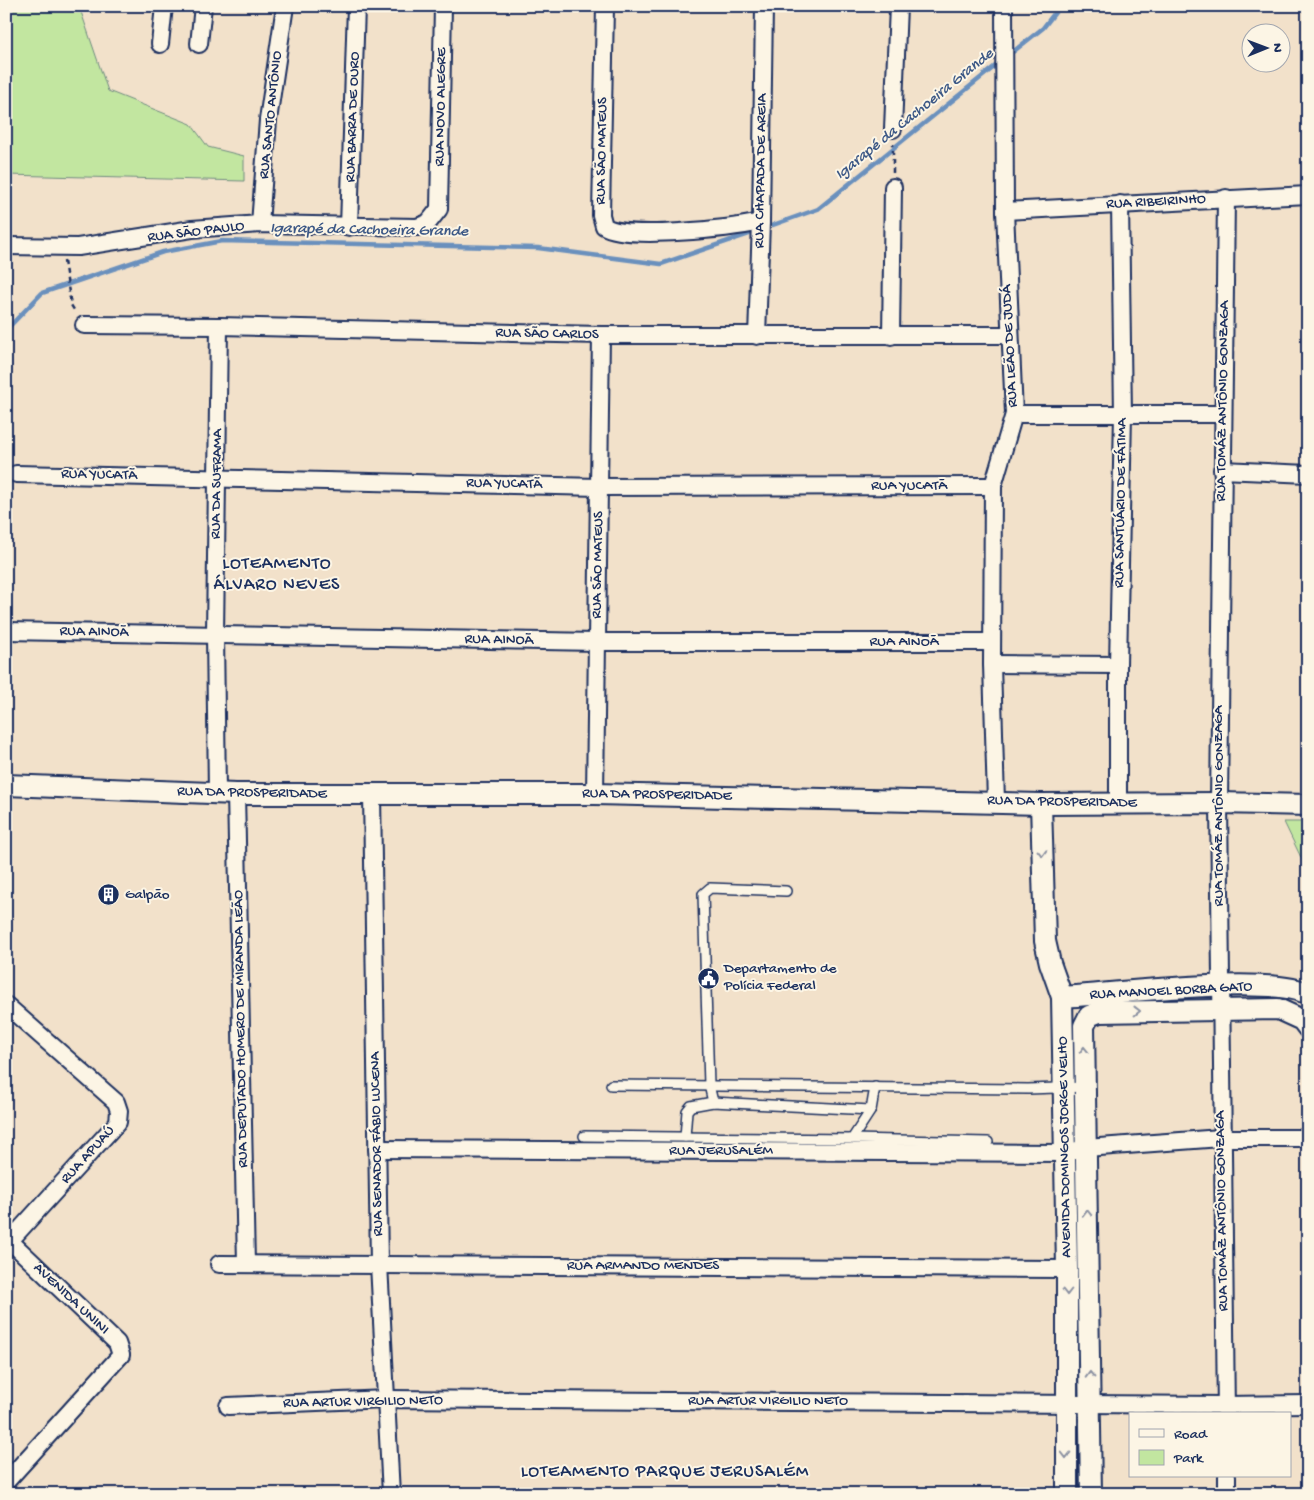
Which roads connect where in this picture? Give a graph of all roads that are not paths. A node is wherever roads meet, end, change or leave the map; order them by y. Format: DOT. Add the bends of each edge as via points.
graph roads {
  1 [pos="164,6"];
  2 [pos="204,6"];
  3 [pos="285,6"];
  4 [pos="356,6"];
  5 [pos="443,6"];
  6 [pos="606,6"];
  7 [pos="764,6"];
  8 [pos="898,6"];
  9 [pos="1004,6"];
  10 [pos="160,44"];
  11 [pos="199,44"];
  12 [pos="893,129"];
  13 [pos="893,187"];
  14 [pos="1308,195"];
  15 [pos="1226,198"];
  16 [pos="1120,204"];
  17 [pos="439,209"];
  18 [pos="1005,211"];
  19 [pos="761,222"];
  20 [pos="260,224"];
  21 [pos="349,227"];
  22 [pos="6,246"];
  23 [pos="84,325"];
  24 [pos="219,326"];
  25 [pos="1010,335"];
  26 [pos="602,336"];
  27 [pos="757,336"];
  28 [pos="890,336"];
  29 [pos="1014,414"];
  30 [pos="1123,414"];
  31 [pos="1222,414"];
  32 [pos="1222,470"];
  33 [pos="16,474"];
  34 [pos="1308,474"];
  35 [pos="216,478"];
  36 [pos="993,486"];
  37 [pos="599,487"];
  38 [pos="6,630"];
  39 [pos="215,634"];
  40 [pos="597,642"];
  41 [pos="992,642"];
  42 [pos="992,664"];
  43 [pos="1118,665"];
  44 [pos="6,785"];
  45 [pos="227,794"];
  46 [pos="372,794"];
  47 [pos="595,794"];
  48 [pos="996,802"];
  49 [pos="1118,803"];
  50 [pos="1218,803"];
  51 [pos="1041,804"];
  52 [pos="1308,805"];
  53 [pos="786,890"];
  54 [pos="1220,986"];
  55 [pos="1308,994"];
  56 [pos="1062,997"];
  57 [pos="6,1005"];
  58 [pos="1220,1009"];
  59 [pos="1089,1016"];
  60 [pos="1308,1028"];
  61 [pos="611,1084"];
  62 [pos="709,1085"];
  63 [pos="876,1087"];
  64 [pos="1085,1087"];
  65 [pos="1063,1088"];
  66 [pos="713,1102"];
  67 [pos="871,1110"];
  68 [pos="584,1136"];
  69 [pos="685,1137"];
  70 [pos="1221,1138"];
  71 [pos="1308,1138"];
  72 [pos="852,1139"];
  73 [pos="988,1142"];
  74 [pos="1086,1148"];
  75 [pos="377,1149"];
  76 [pos="1064,1153"];
  77 [pos="8,1243"];
  78 [pos="220,1264"];
  79 [pos="246,1264"];
  80 [pos="379,1264"];
  81 [pos="1067,1269"];
  82 [pos="386,1399"];
  83 [pos="1066,1403"];
  84 [pos="1090,1404"];
  85 [pos="1308,1404"];
  86 [pos="228,1406"];
  87 [pos="1226,1409"];
  88 [pos="1227,1478"];
  89 [pos="6,1482"];
  90 [pos="391,1494"];
  91 [pos="1066,1494"];
  92 [pos="1091,1494"];
  93 [pos="1227,1494"];
  1 -- 10 [label="street"];
  2 -- 11 [label="street"];
  3 -- 20 [label="street, RUA SANTO ANTÔNIO" via="268,120"];
  4 -- 21 [label="street, RUA BARRA DE OURO"];
  5 -- 17 [label="street, RUA NOVO ALEGRE"];
  6 -- 19 [label="street, RUA SÃO MATEUS" via="601,215 604,226 616,231 685,232 731,229"];
  7 -- 19 [label="street, RUA CHAPADA DE AREIA"];
  8 -- 12 [label="street"];
  9 -- 18 [label="street, RUA LEÃO DE JUDÁ"];
  13 -- 28 [label="street"];
  14 -- 15 [label="street, RUA RIBEIRINHO"];
  15 -- 16 [label="street, RUA RIBEIRINHO"];
  15 -- 31 [label="street, RUA TOMÁZ ANTÔNIO GONZAGA"];
  16 -- 18 [label="street, RUA RIBEIRINHO"];
  16 -- 30 [label="street, RUA SANTUÁRIO DE FÁTIMA"];
  17 -- 21 [label="street, RUA SÃO PAULO" via="428,222 417,227"];
  18 -- 25 [label="street, RUA LEÃO DE JUDÁ"];
  19 -- 27 [label="street, RUA CHAPADA DE AREIA"];
  20 -- 21 [label="street, RUA SÃO PAULO"];
  20 -- 22 [label="street, RUA SÃO PAULO" via="192,229 78,247"];
  23 -- 24 [label="street, RUA SÃO CARLOS"];
  24 -- 26 [label="street, RUA SÃO CARLOS"];
  24 -- 35 [label="street, RUA DA SUFRAMA"];
  25 -- 28 [label="street, RUA SÃO CARLOS"];
  25 -- 29 [label="street, RUA LEÃO DE JUDÁ"];
  26 -- 27 [label="street, RUA SÃO CARLOS"];
  26 -- 37 [label="street, RUA SÃO MATEUS"];
  27 -- 28 [label="street, RUA SÃO CARLOS"];
  29 -- 30 [label="street"];
  29 -- 36 [label="street, RUA LEÃO DE JUDÁ"];
  30 -- 31 [label="street"];
  30 -- 43 [label="street, RUA SANTUÁRIO DE FÁTIMA"];
  31 -- 32 [label="street, RUA TOMÁZ ANTÔNIO GONZAGA"];
  32 -- 34 [label="street"];
  32 -- 50 [label="street, RUA TOMÁZ ANTÔNIO GONZAGA"];
  33 -- 35 [label="street, RUA YUCATÃ"];
  35 -- 37 [label="street, RUA YUCATÃ"];
  35 -- 39 [label="street, RUA DA SUFRAMA"];
  36 -- 37 [label="street, RUA YUCATÃ"];
  36 -- 41 [label="street, RUA LEÃO DE JUDÁ"];
  37 -- 40 [label="street, RUA SÃO MATEUS"];
  38 -- 39 [label="street, RUA AINOÃ"];
  39 -- 40 [label="street, RUA AINOÃ"];
  39 -- 45 [label="street, RUA DA SUFRAMA"];
  40 -- 41 [label="street, RUA AINOÃ"];
  40 -- 47 [label="street, RUA SÃO MATEUS"];
  41 -- 42 [label="street, RUA LEÃO DE JUDÁ"];
  42 -- 43 [label="street"];
  42 -- 48 [label="street, RUA LEÃO DE JUDÁ"];
  43 -- 49 [label="street, RUA SANTUÁRIO DE FÁTIMA"];
  44 -- 45 [label="street, RUA DA PROSPERIDADE"];
  45 -- 46 [label="street, RUA DA PROSPERIDADE"];
  45 -- 79 [label="street, RUA DEPUTADO HOMERO DE MIRANDA LEÃO"];
  46 -- 47 [label="street, RUA DA PROSPERIDADE"];
  46 -- 75 [label="street, RUA SENADOR FÁBIO LUCENA"];
  47 -- 48 [label="street, RUA DA PROSPERIDADE"];
  48 -- 51 [label="street, RUA DA PROSPERIDADE"];
  49 -- 50 [label="street, RUA DA PROSPERIDADE"];
  49 -- 51 [label="street, RUA DA PROSPERIDADE"];
  50 -- 52 [label="street, RUA DA PROSPERIDADE"];
  50 -- 54 [label="street, RUA TOMÁZ ANTÔNIO GONZAGA"];
  51 -- 56 [label="street, AVENIDA DOMINGOS JORGE VELHO, one-way" via="1044,933"];
  53 -- 62 [label="lane" via="710,888 703,894"];
  54 -- 55 [label="street, RUA MANOEL BORBA GATO" via="1286,987"];
  54 -- 56 [label="street, RUA MANOEL BORBA GATO"];
  54 -- 58 [label="street, RUA TOMÁZ ANTÔNIO GONZAGA"];
  56 -- 65 [label="street, AVENIDA DOMINGOS JORGE VELHO"];
  57 -- 77 [label="street, RUA APUAÚ" via="116,1102 120,1117"];
  59 -- 58 [label="street, RUA MANOEL BORBA GATO, one-way" via="1099,1012"];
  58 -- 60 [label="street, RUA MANOEL BORBA GATO" via="1278,1008 1302,1020"];
  58 -- 70 [label="street, RUA TOMÁZ ANTÔNIO GONZAGA"];
  64 -- 59 [label="street, AVENIDA DOMINGOS JORGE VELHO, one-way" via="1084,1026"];
  61 -- 62 [label="lane"];
  62 -- 63 [label="lane"];
  62 -- 66 [label="lane"];
  63 -- 65 [label="lane"];
  63 -- 67 [label="lane"];
  64 -- 65 [label="lane"];
  64 -- 74 [label="street, AVENIDA DOMINGOS JORGE VELHO"];
  65 -- 76 [label="street, AVENIDA DOMINGOS JORGE VELHO"];
  66 -- 67 [label="lane"];
  66 -- 69 [label="lane" via="697,1104 687,1110"];
  67 -- 72 [label="lane"];
  68 -- 69 [label="lane"];
  69 -- 72 [label="lane"];
  70 -- 71 [label="street, RUA JERUSALÉM"];
  70 -- 74 [label="street, RUA JERUSALÉM"];
  70 -- 87 [label="street, RUA TOMÁZ ANTÔNIO GONZAGA"];
  72 -- 73 [label="lane"];
  74 -- 76 [label="street, RUA JERUSALÉM"];
  84 -- 74 [label="street, AVENIDA DOMINGOS JORGE VELHO, one-way"];
  75 -- 76 [label="street, RUA JERUSALÉM"];
  75 -- 80 [label="street, RUA SENADOR FÁBIO LUCENA"];
  76 -- 81 [label="street, AVENIDA DOMINGOS JORGE VELHO"];
  77 -- 89 [label="street, AVENIDA UNINI" via="117,1343 121,1355"];
  78 -- 79 [label="street, RUA ARMANDO MENDES"];
  79 -- 80 [label="street, RUA ARMANDO MENDES"];
  80 -- 81 [label="street, RUA ARMANDO MENDES"];
  80 -- 82 [label="street, RUA SENADOR FÁBIO LUCENA"];
  81 -- 83 [label="street, AVENIDA DOMINGOS JORGE VELHO, one-way"];
  82 -- 83 [label="street, RUA ARTUR VIRGILIO NETO"];
  82 -- 86 [label="street, RUA ARTUR VIRGILIO NETO"];
  82 -- 90 [label="street, RUA SENADOR FÁBIO LUCENA"];
  83 -- 84 [label="street, RUA ARTUR VIRGILIO NETO"];
  83 -- 91 [label="street, AVENIDA DOMINGOS JORGE VELHO, one-way"];
  84 -- 87 [label="street, RUA ARTUR VIRGILIO NETO"];
  84 -- 92 [label="street, AVENIDA DOMINGOS JORGE VELHO"];
  85 -- 87 [label="street, RUA ARTUR VIRGILIO NETO"];
  88 -- 93 [label="street"];
}
